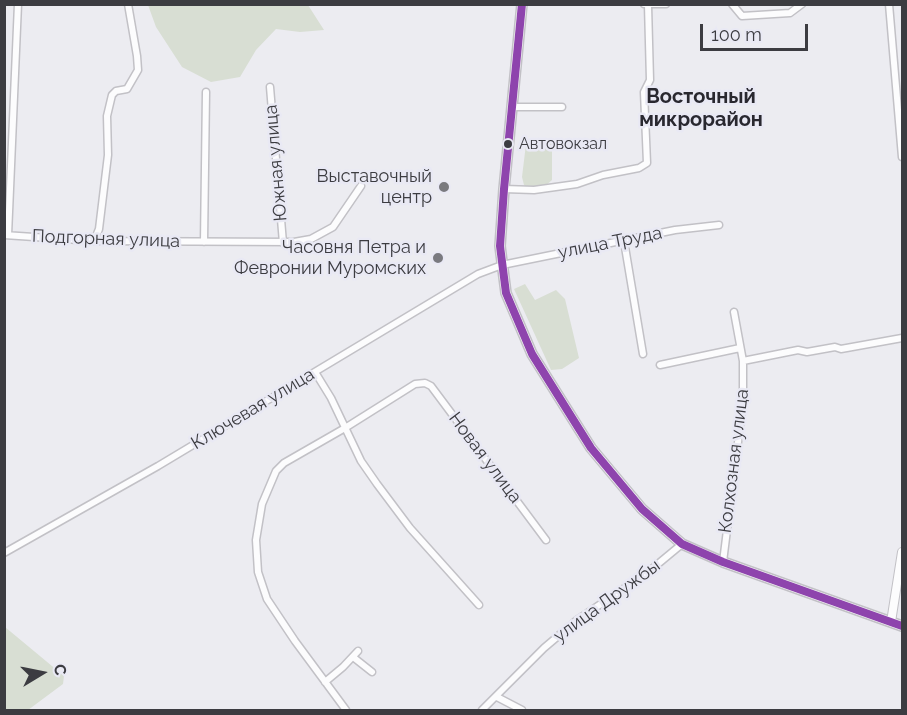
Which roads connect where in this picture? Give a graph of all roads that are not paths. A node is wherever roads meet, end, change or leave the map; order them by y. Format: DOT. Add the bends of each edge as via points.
graph roads {
  1 [pos="18,4"];
  2 [pos="128,4"];
  3 [pos="522,4"];
  4 [pos="666,4"];
  5 [pos="732,4"];
  6 [pos="802,4"];
  7 [pos="889,4"];
  8 [pos="646,5"];
  9 [pos="270,87"];
  10 [pos="206,92"];
  11 [pos="562,106"];
  12 [pos="513,107"];
  13 [pos="903,157"];
  14 [pos="361,186"];
  15 [pos="504,189"];
  16 [pos="719,225"];
  17 [pos="6,235"];
  18 [pos="94,240"];
  19 [pos="624,241"];
  20 [pos="204,242"];
  21 [pos="283,243"];
  22 [pos="502,265"];
  23 [pos="734,312"];
  24 [pos="903,338"];
  25 [pos="740,348"];
  26 [pos="643,354"];
  27 [pos="743,361"];
  28 [pos="660,365"];
  29 [pos="315,372"];
  30 [pos="345,428"];
  31 [pos="546,540"];
  32 [pos="682,544"];
  33 [pos="903,552"];
  34 [pos="4,553"];
  35 [pos="723,562"];
  36 [pos="478,605"];
  37 [pos="891,622"];
  38 [pos="903,626"];
  39 [pos="358,651"];
  40 [pos="353,657"];
  41 [pos="372,672"];
  42 [pos="325,682"];
  43 [pos="497,697"];
  44 [pos="346,711"];
  45 [pos="482,711"];
  46 [pos="522,711"];
  1 -- 17 [label="street, Подгорная улица"];
  2 -- 18 [label="street" via="138,70 127,88 112,95 106,116 108,155 99,229"];
  3 -- 12 [label="main road"];
  4 -- 8 [label="street"];
  5 -- 6 [label="street" via="742,16 790,13"];
  7 -- 13 [label="street"];
  8 -- 15 [label="street" via="650,80 644,92 647,163 577,184 534,190"];
  9 -- 21 [label="street, Южная улица"];
  10 -- 20 [label="street"];
  11 -- 12 [label="street"];
  12 -- 15 [label="main road"];
  14 -- 21 [label="street, Южная улица" via="333,227 311,239"];
  15 -- 22 [label="main road"];
  16 -- 19 [label="street, улица Труда"];
  17 -- 18 [label="street, Подгорная улица"];
  18 -- 20 [label="street, Подгорная улица"];
  19 -- 22 [label="street, улица Труда"];
  19 -- 26 [label="street"];
  20 -- 21 [label="street, Подгорная улица"];
  22 -- 29 [label="street, Ключевая улица" via="478,274"];
  22 -- 32 [label="main road" via="506,293 532,354 591,448 642,509"];
  23 -- 25 [label="street, Колхозная улица"];
  24 -- 27 [label="street" via="841,349 798,350"];
  25 -- 27 [label="street, Колхозная улица"];
  25 -- 28 [label="street"];
  27 -- 35 [label="street, Колхозная улица" via="743,402"];
  29 -- 30 [label="street"];
  29 -- 34 [label="street, Ключевая улица"];
  30 -- 31 [label="street, Новая улица" via="414,384 431,386"];
  30 -- 36 [label="street" via="361,461 410,528"];
  30 -- 42 [label="street" via="276,471 262,504 256,540 258,572 267,599"];
  32 -- 35 [label="main road"];
  32 -- 43 [label="street, улица Дружбы" via="577,620"];
  33 -- 37 [label="street"];
  35 -- 37 [label="main road"];
  37 -- 38 [label="main road"];
  39 -- 40 [label="street"];
  40 -- 41 [label="street"];
  40 -- 42 [label="street"];
  42 -- 44 [label="street"];
  43 -- 45 [label="street, улица Дружбы"];
  43 -- 46 [label="street"];
}
